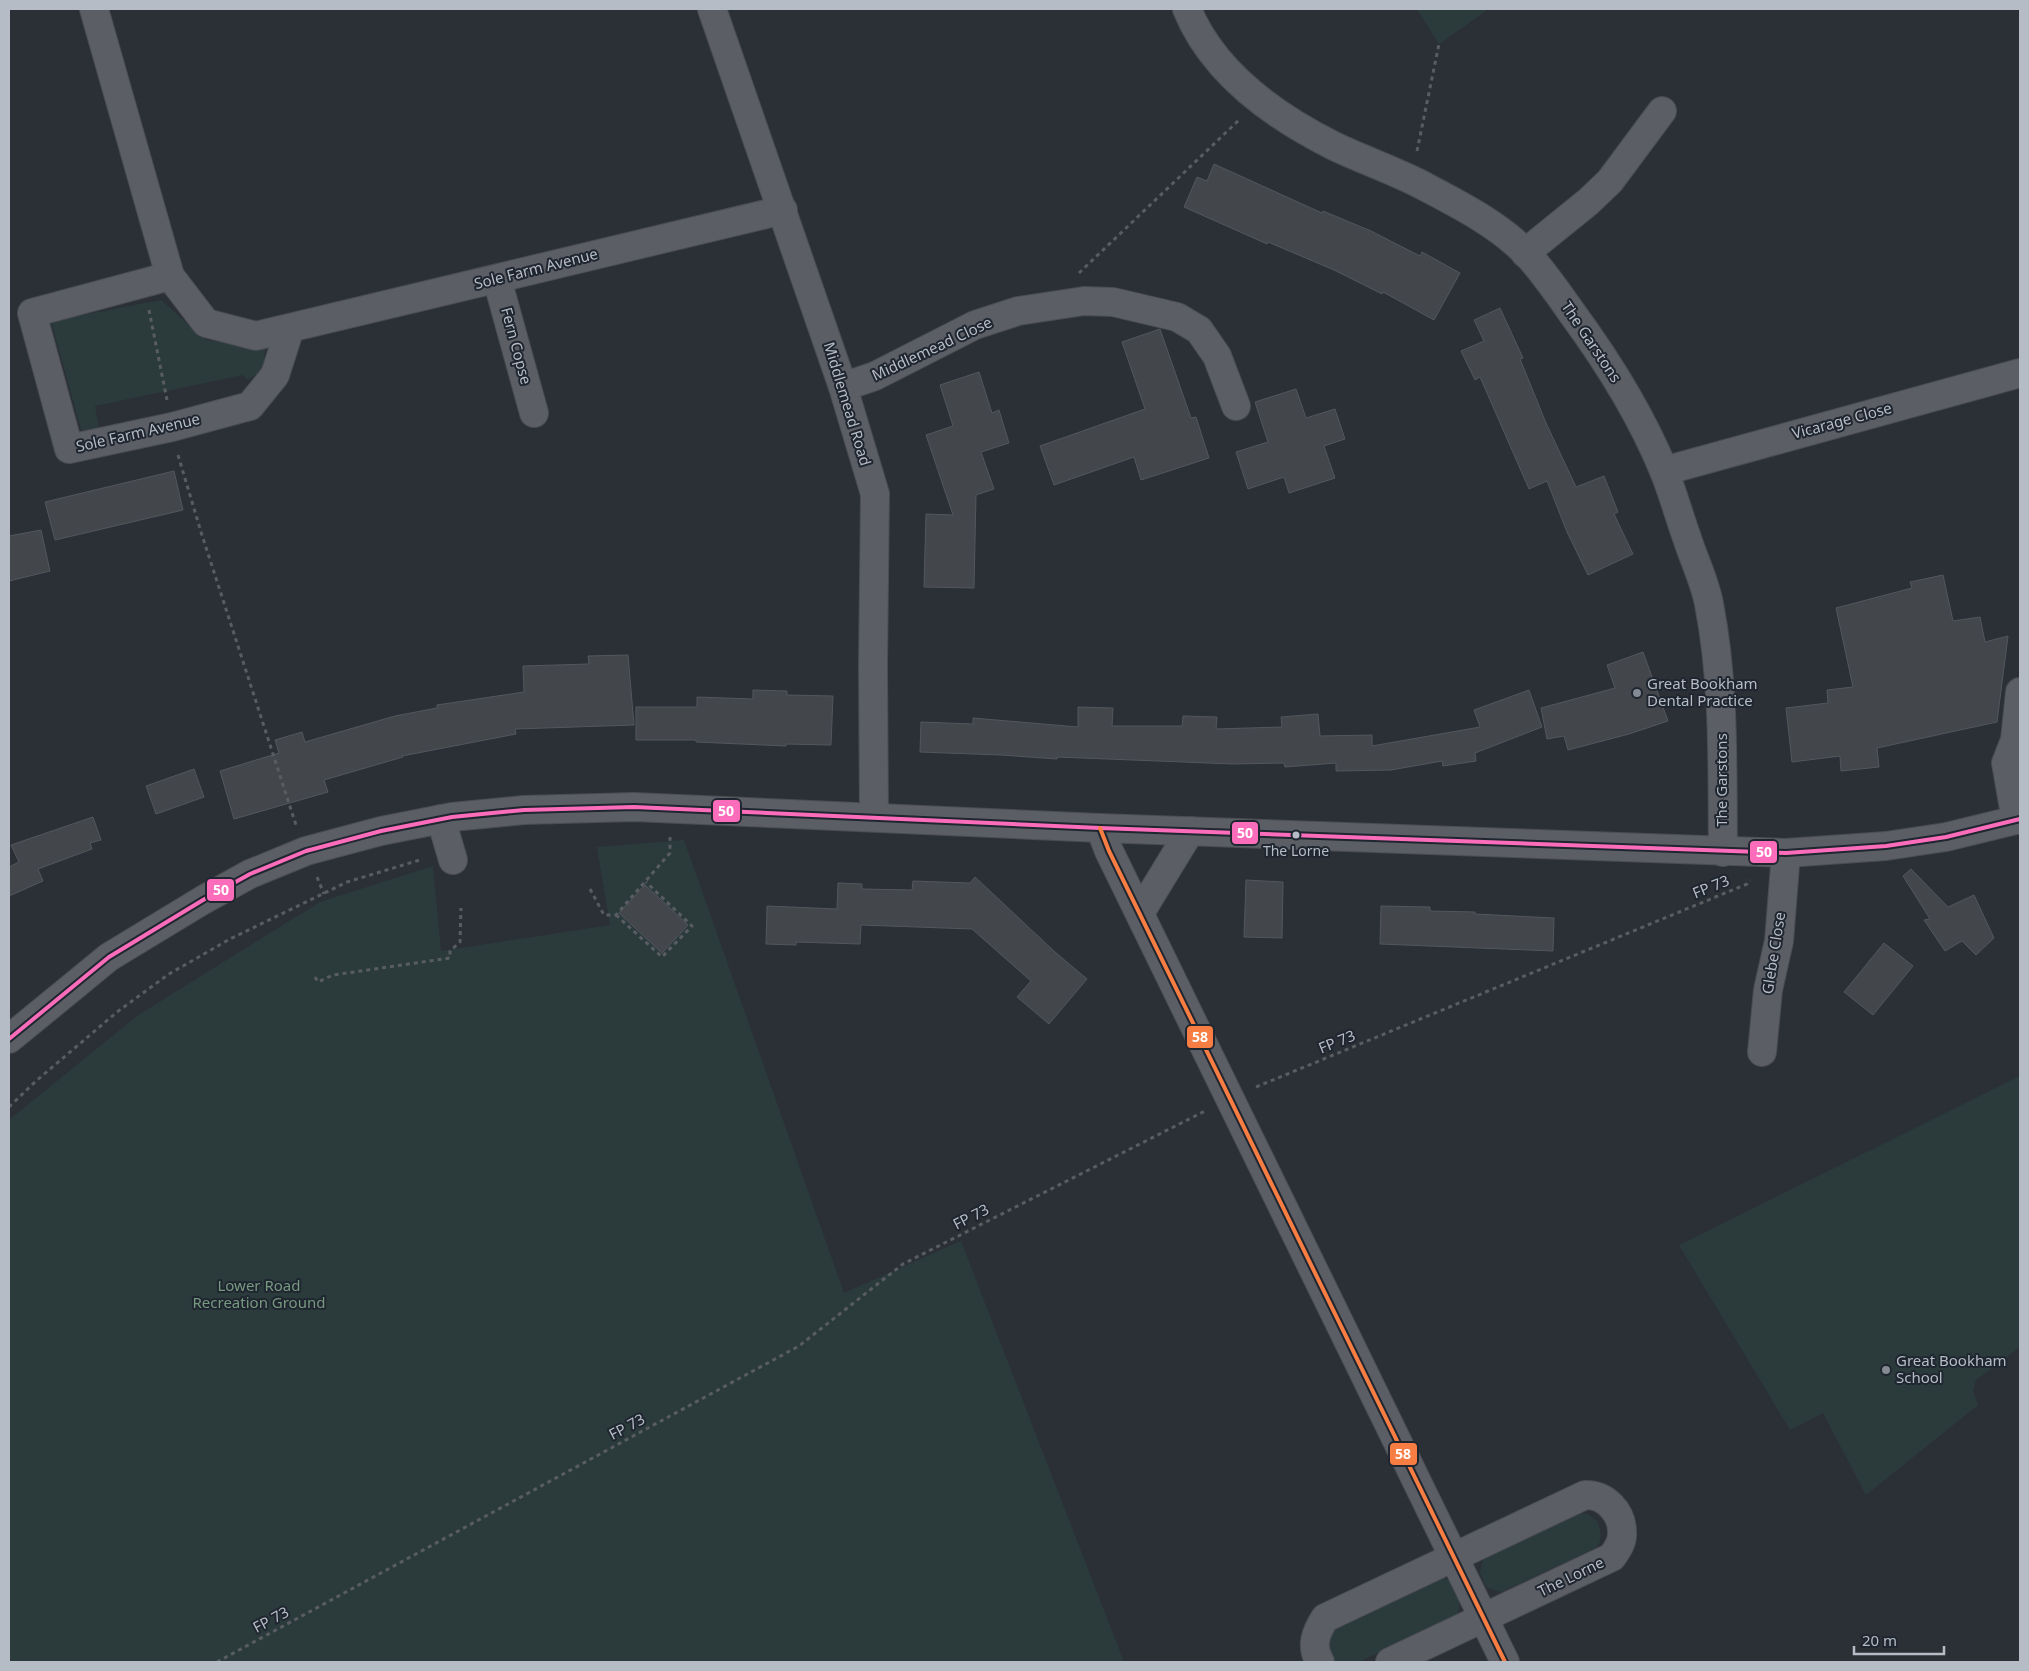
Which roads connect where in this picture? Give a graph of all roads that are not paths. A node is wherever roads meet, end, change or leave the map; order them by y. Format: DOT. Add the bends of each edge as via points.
graph roads {
  1 [pos="94,9"];
  2 [pos="712,9"];
  3 [pos="1187,9"];
  4 [pos="1662,111"];
  5 [pos="783,210"];
  6 [pos="1525,253"];
  7 [pos="497,279"];
  8 [pos="157,280"];
  9 [pos="290,328"];
  10 [pos="2020,373"];
  11 [pos="843,387"];
  12 [pos="1236,406"];
  13 [pos="534,413"];
  14 [pos="1664,471"];
  15 [pos="2020,692"];
  16 [pos="874,817"];
  17 [pos="441,819"];
  18 [pos="2018,820"];
  19 [pos="1100,828"];
  20 [pos="1190,831"];
  21 [pos="1723,852"];
  22 [pos="1786,853"];
  23 [pos="451,855"];
  24 [pos="1140,913"];
  25 [pos="9,1039"];
  26 [pos="1762,1052"];
  27 [pos="1454,1558"];
  28 [pos="1483,1619"];
  29 [pos="1320,1662"];
  30 [pos="1390,1662"];
  31 [pos="1505,1662"];
  1 -- 8 [label="street, Sole Farm Avenue"];
  2 -- 5 [label="street, Middlemead Road"];
  3 -- 6 [label="street, The Garstons" via="1209,49 1258,100 1334,146 1411,180 1497,229"];
  4 -- 6 [label="street" via="1610,181"];
  5 -- 7 [label="street, Sole Farm Avenue"];
  5 -- 11 [label="street, Middlemead Road"];
  6 -- 14 [label="street, The Garstons" via="1612,371"];
  7 -- 9 [label="street, Sole Farm Avenue"];
  7 -- 13 [label="street, Fern Copse"];
  8 -- 9 [label="street, Sole Farm Avenue" via="206,323 256,336"];
  8 -- 9 [label="street, Sole Farm Avenue" via="32,313 69,449 250,406 275,376"];
  10 -- 14 [label="street, Vicarage Close"];
  11 -- 12 [label="street, Middlemead Close" via="875,376 975,325 1018,311 1084,301 1113,302 1177,317 1198,330 1217,356"];
  11 -- 16 [label="street, Middlemead Road" via="875,494"];
  14 -- 21 [label="street, The Garstons" via="1708,601 1717,650 1721,700"];
  15 -- 18 [label="street" via="2015,740 2006,763"];
  16 -- 17 [label="street" via="634,807 524,810"];
  16 -- 19 [label="street"];
  17 -- 23 [label="street"];
  17 -- 25 [label="street" via="306,851 250,874 109,957"];
  18 -- 22 [label="street" via="1886,846"];
  19 -- 20 [label="street"];
  19 -- 24 [label="street"];
  20 -- 21 [label="street"];
  20 -- 24 [label="street"];
  21 -- 22 [label="street"];
  22 -- 26 [label="street, Glebe Close" via="1779,941 1768,990"];
  24 -- 27 [label="street"];
  27 -- 28 [label="street"];
  27 -- 28 [label="street, The Lorne" via="1585,1495 1594,1494 1604,1499 1619,1517 1620,1545 1612,1557"];
  27 -- 29 [label="street, The Lorne" via="1325,1618 1314,1643"];
  28 -- 30 [label="street, The Lorne"];
  28 -- 31 [label="street"];
}
